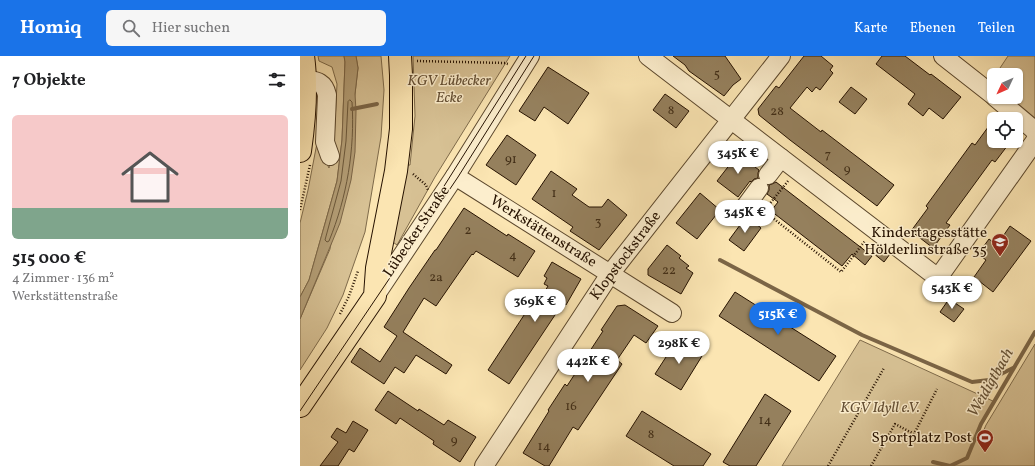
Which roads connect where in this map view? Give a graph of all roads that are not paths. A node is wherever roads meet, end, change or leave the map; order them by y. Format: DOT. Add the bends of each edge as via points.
graph roads {
  1 [pos="302,56"];
  2 [pos="530,56"];
  3 [pos="648,56"];
  4 [pos="781,56"];
  5 [pos="943,56"];
  6 [pos="400,58"];
  7 [pos="304,79"];
  8 [pos="987,91"];
  9 [pos="1002,104"];
  10 [pos="731,119"];
  11 [pos="1034,134"];
  12 [pos="300,151"];
  13 [pos="330,156"];
  14 [pos="781,158"];
  15 [pos="455,176"];
  16 [pos="742,211"];
  17 [pos="610,274"];
  18 [pos="375,296"];
  19 [pos="672,313"];
  20 [pos="300,406"];
  21 [pos="484,466"];
  1 -- 7 [label="main road"];
  2 -- 15 [label="street, Lübecker Straße"];
  3 -- 10 [label="street"];
  4 -- 10 [label="street, Klopstockstraße"];
  5 -- 8 [label="street"];
  6 -- 18 [label="main road" via="400,136 396,171 377,268"];
  7 -- 12 [label="main road" via="303,134"];
  7 -- 13 [label="street" via="316,80 323,84 326,90 325,142"];
  9 -- 11 [label="street"];
  10 -- 14 [label="street"];
  10 -- 17 [label="street, Klopstockstraße"];
  11 -- 14 [label="street" via="938,278"];
  14 -- 16 [label="street"];
  15 -- 17 [label="street, Werkstättenstraße"];
  15 -- 18 [label="street, Lübecker Straße"];
  17 -- 19 [label="street, Werkstättenstraße"];
  17 -- 21 [label="street, Klopstockstraße"];
  18 -- 20 [label="main road, Lübecker Straße"];
}
